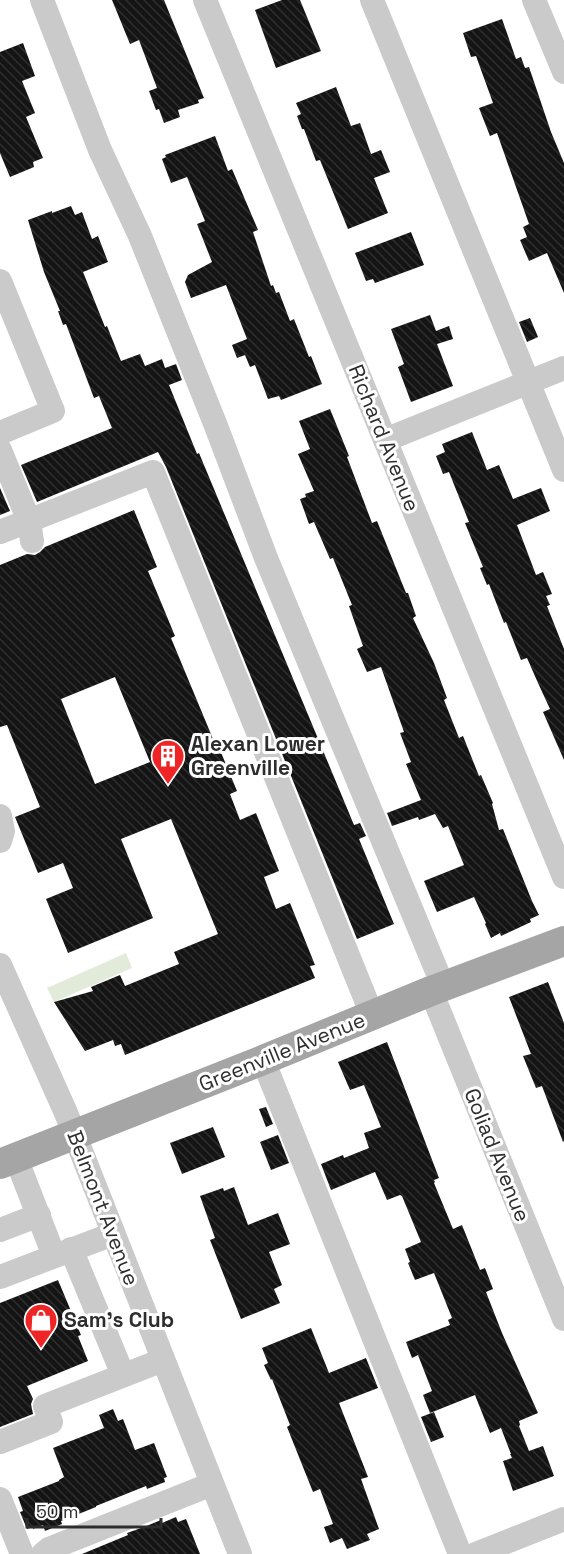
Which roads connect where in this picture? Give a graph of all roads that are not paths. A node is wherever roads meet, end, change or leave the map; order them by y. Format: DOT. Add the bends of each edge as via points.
graph roads {
  1 [pos="42,0"];
  2 [pos="205,0"];
  3 [pos="372,0"];
  4 [pos="534,0"];
  5 [pos="564,72"];
  6 [pos="0,280"];
  7 [pos="564,368"];
  8 [pos="528,382"];
  9 [pos="0,433"];
  10 [pos="385,440"];
  11 [pos="0,450"];
  12 [pos="564,470"];
  13 [pos="0,480"];
  14 [pos="16,526"];
  15 [pos="0,816"];
  16 [pos="0,841"];
  17 [pos="564,877"];
  18 [pos="564,941"];
  19 [pos="0,965"];
  20 [pos="437,989"];
  21 [pos="372,1015"];
  22 [pos="263,1060"];
  23 [pos="74,1134"];
  24 [pos="8,1161"];
  25 [pos="39,1215"];
  26 [pos="0,1230"];
  27 [pos="113,1234"];
  28 [pos="63,1253"];
  29 [pos="0,1277"];
  30 [pos="564,1319"];
  31 [pos="163,1360"];
  32 [pos="123,1376"];
  33 [pos="0,1442"];
  34 [pos="212,1484"];
  35 [pos="0,1499"];
  36 [pos="564,1519"];
  37 [pos="21,1554"];
  38 [pos="43,1554"];
  39 [pos="240,1554"];
  40 [pos="460,1554"];
  41 [pos="476,1554"];
  1 -- 20 [label="street, Goliad Avenue" via="100,150 144,246 216,426"];
  2 -- 10 [label="street, Richard Avenue"];
  3 -- 8 [label="street"];
  4 -- 5 [label="street"];
  6 -- 9 [label="street" via="53,411"];
  7 -- 8 [label="street"];
  8 -- 10 [label="street"];
  8 -- 12 [label="street"];
  10 -- 17 [label="street, Richard Avenue"];
  11 -- 14 [label="street"];
  13 -- 14 [label="street"];
  14 -- 21 [label="street" via="153,472"];
  15 -- 16 [label="street"];
  18 -- 20 [label="main road, Greenville Avenue"];
  19 -- 23 [label="street, Belmont Avenue"];
  20 -- 21 [label="main road, Greenville Avenue"];
  20 -- 30 [label="street, Goliad Avenue"];
  21 -- 22 [label="main road, Greenville Avenue"];
  22 -- 23 [label="main road, Greenville Avenue"];
  22 -- 40 [label="street"];
  23 -- 24 [label="main road, Greenville Avenue"];
  23 -- 27 [label="street, Belmont Avenue"];
  24 -- 25 [label="street"];
  25 -- 26 [label="street"];
  25 -- 28 [label="street"];
  27 -- 28 [label="street"];
  27 -- 31 [label="street, Belmont Avenue"];
  28 -- 29 [label="street"];
  28 -- 32 [label="street"];
  31 -- 32 [label="street"];
  31 -- 34 [label="street, Belmont Avenue"];
  32 -- 33 [label="street" via="45,1407 51,1422"];
  34 -- 38 [label="street"];
  34 -- 39 [label="street, Belmont Avenue"];
  35 -- 37 [label="street"];
  36 -- 41 [label="street"];
}
